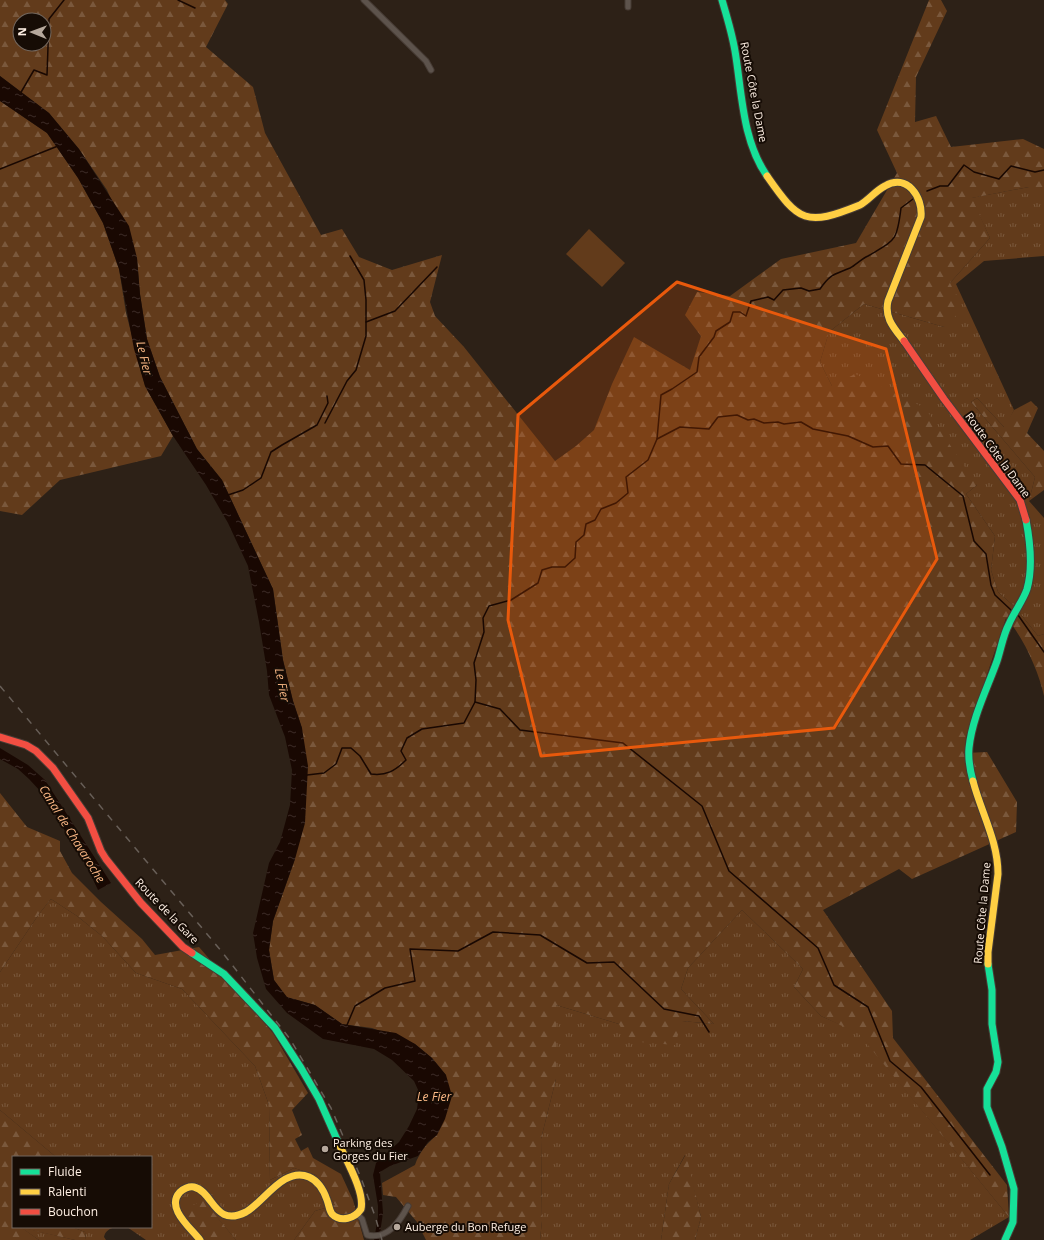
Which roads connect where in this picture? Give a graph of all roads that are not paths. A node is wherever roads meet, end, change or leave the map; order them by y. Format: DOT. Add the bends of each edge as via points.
graph roads {
  1 [pos="364,0"];
  2 [pos="628,0"];
  3 [pos="722,0"];
  4 [pos="628,7"];
  5 [pos="431,70"];
  6 [pos="0,737"];
  7 [pos="408,1206"];
  8 [pos="357,1214"];
  9 [pos="200,1240"];
  10 [pos="1005,1240"];
  1 -- 5 [label="street" via="426,61"];
  2 -- 4 [label="street"];
  3 -- 10 [label="street, Route Côte la Dame" via="732,33 746,119 756,156 766,175 793,210 805,217 823,216 864,203 882,187 891,184 905,185 919,196 921,217 888,301 887,316 944,399 1020,500 1027,523 1030,567 1027,588 1008,625 973,727 969,749 970,769 998,861 998,881 988,952 992,1024 998,1062 987,1089 986,1107 1002,1147 1014,1189 1013,1222"];
  6 -- 8 [label="street, Route de la Gare" via="26,745 53,768 88,818 106,859 141,903 183,946 224,974 274,1028 322,1106 359,1192 362,1207"];
  7 -- 8 [label="street" via="391,1233 376,1238 366,1235 362,1219"];
  8 -- 9 [label="street" via="347,1219 333,1215 324,1192 313,1179 302,1175 285,1179 249,1210 236,1216 220,1212 202,1191 188,1188 177,1196 176,1207 178,1214"];
}
